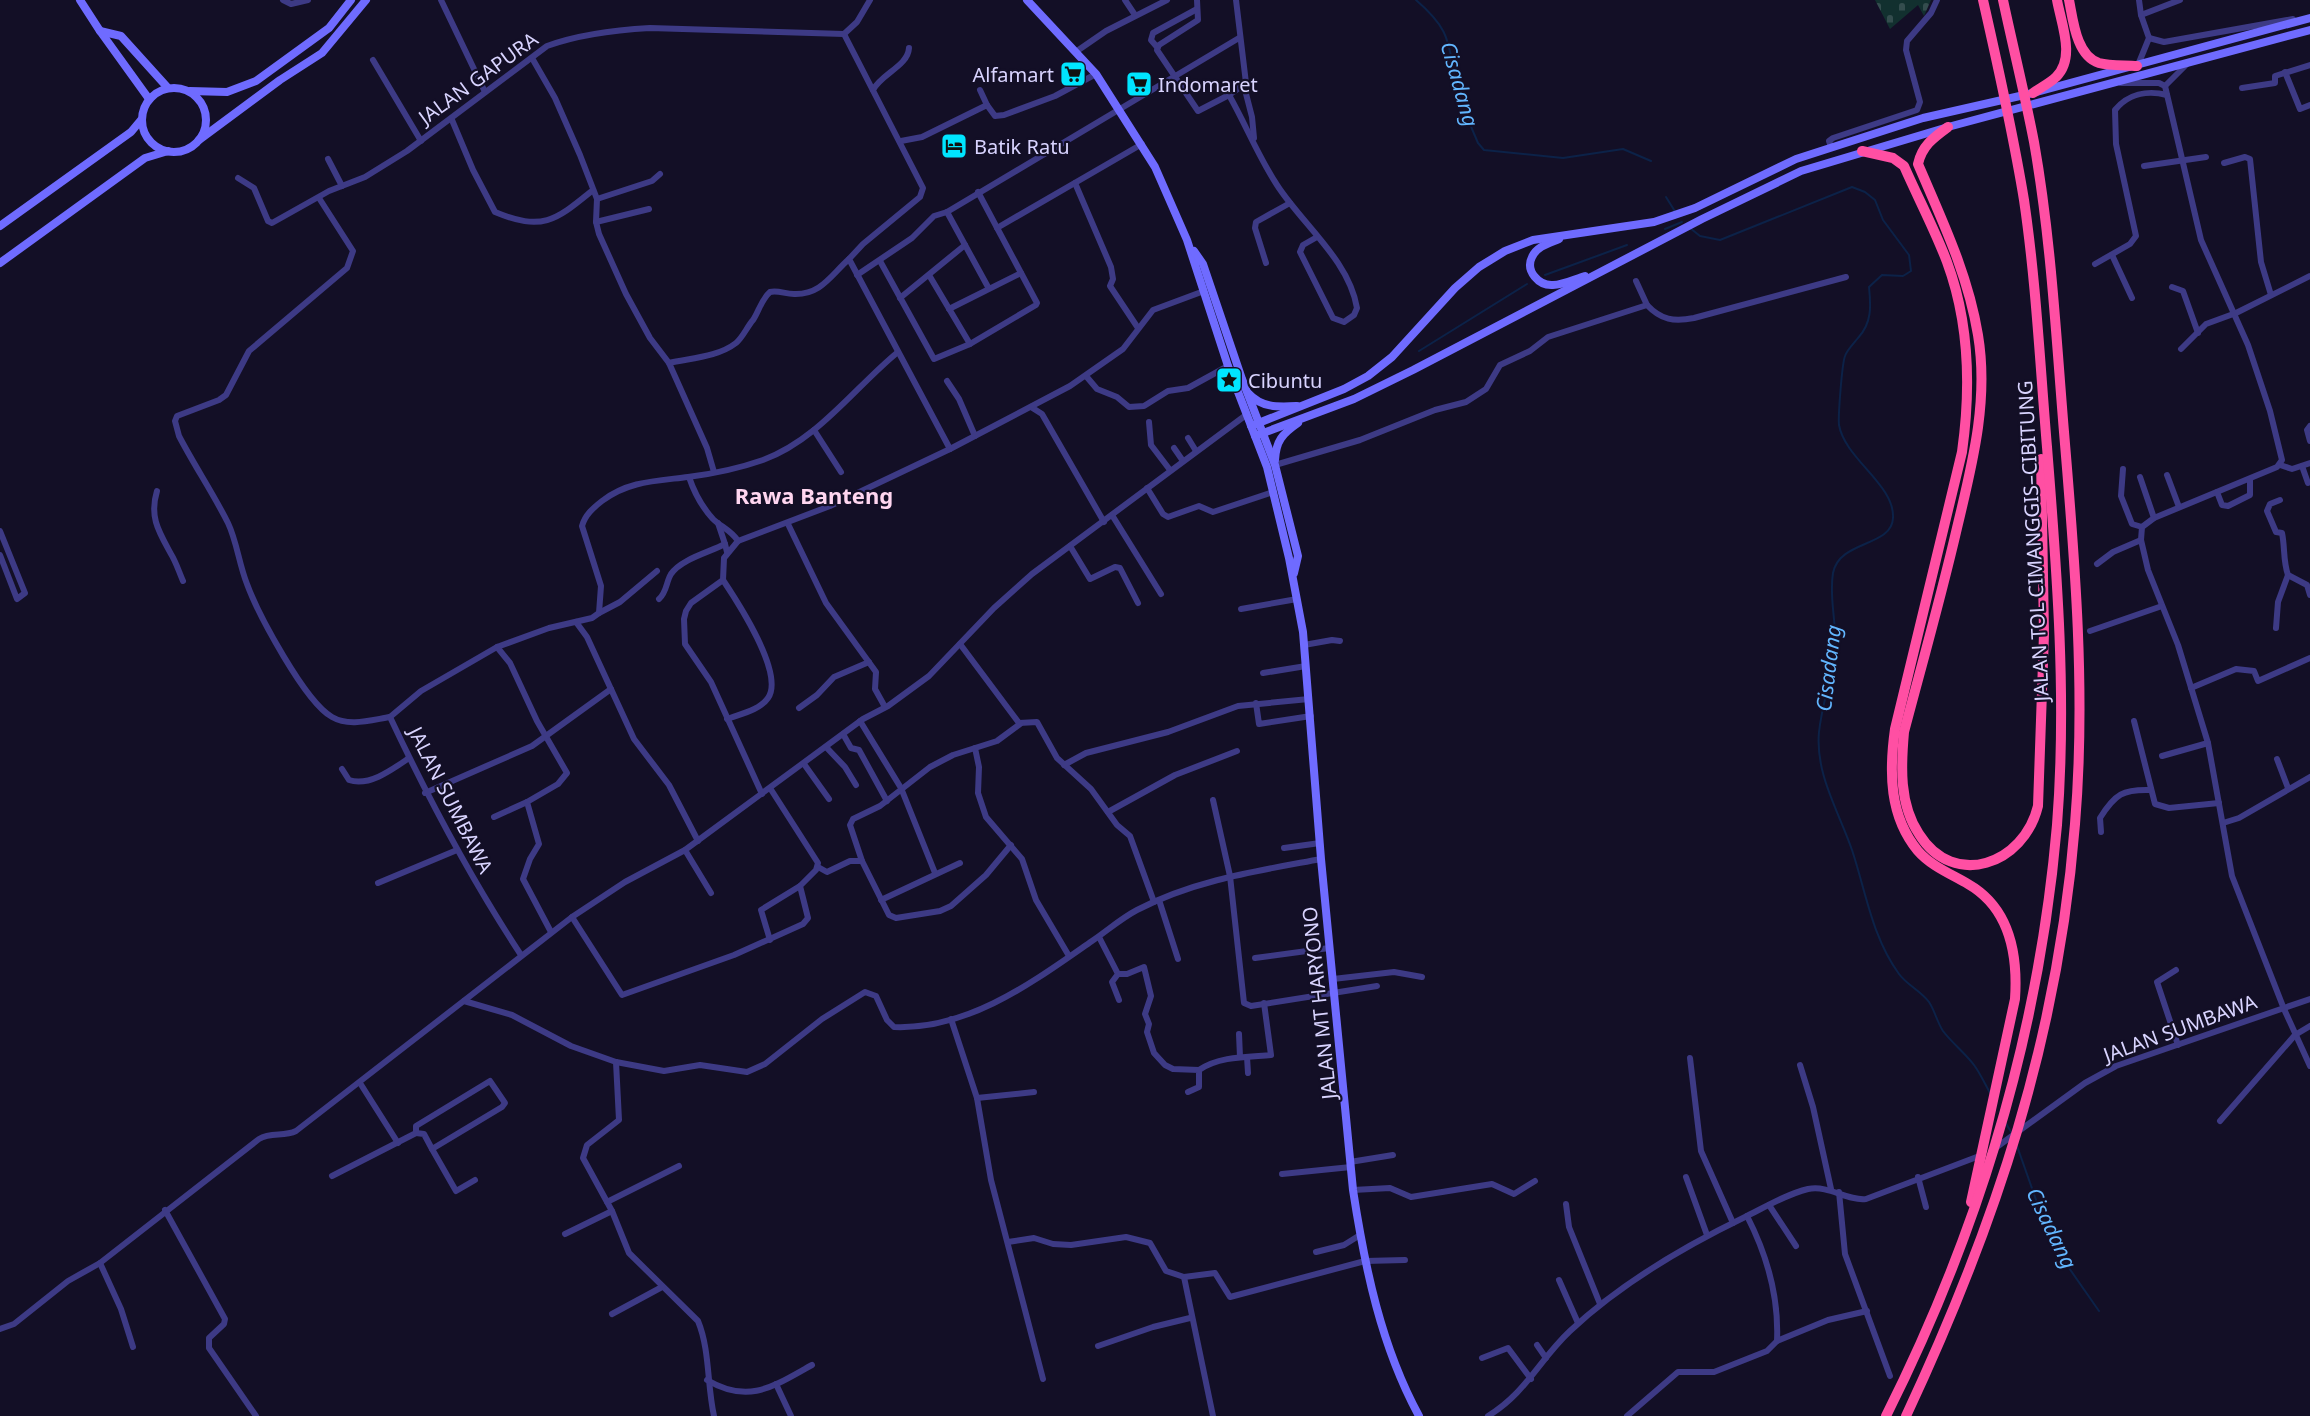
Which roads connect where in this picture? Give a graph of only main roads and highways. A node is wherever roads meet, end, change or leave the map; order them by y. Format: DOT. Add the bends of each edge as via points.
graph roads {
  1 [pos="80,0"];
  2 [pos="351,0"];
  3 [pos="366,0"];
  4 [pos="1027,0"];
  5 [pos="1983,0"];
  6 [pos="2003,0"];
  7 [pos="2057,0"];
  8 [pos="2069,0"];
  9 [pos="2310,17"];
  10 [pos="2310,30"];
  11 [pos="100,31"];
  12 [pos="2138,66"];
  13 [pos="168,88"];
  14 [pos="190,91"];
  15 [pos="2033,93"];
  16 [pos="149,99"];
  17 [pos="141,120"];
  18 [pos="1948,127"];
  19 [pos="199,140"];
  20 [pos="168,151"];
  21 [pos="1862,151"];
  22 [pos="0,226"];
  23 [pos="1571,234"];
  24 [pos="1187,240"];
  25 [pos="0,262"];
  26 [pos="1603,271"];
  27 [pos="2038,340"];
  28 [pos="1246,390"];
  29 [pos="1303,406"];
  30 [pos="1308,416"];
  31 [pos="1255,424"];
  32 [pos="1259,434"];
  33 [pos="1275,465"];
  34 [pos="1293,577"];
  35 [pos="1985,1170"];
  36 [pos="1419,1416"];
  37 [pos="1886,1416"];
  38 [pos="1906,1416"];
  1 -- 11 [label="main road"];
  2 -- 14 [label="main road" via="329,28 256,81 227,92"];
  3 -- 19 [label="main road" via="321,53"];
  4 -- 24 [label="main road, JALAN MT HARYONO" via="1077,51 1120,109 1142,144"];
  5 -- 27 [label="highway, JALAN TOL CIMANGGIS–CIBITUNG" via="2014,146 2030,247"];
  6 -- 38 [label="highway, JALAN TOL CIMANGGIS–CIBITUNG" via="2034,144 2050,266 2079,633 2075,824 2050,1004 2028,1096 2005,1176 1971,1269"];
  7 -- 15 [label="highway" via="2066,47 2065,64 2056,77"];
  8 -- 12 [label="highway" via="2086,54 2097,63"];
  9 -- 12 [label="main road"];
  10 -- 18 [label="main road"];
  11 -- 13 [label="main road" via="121,36"];
  11 -- 16 [label="main road"];
  12 -- 15 [label="main road"];
  13 -- 14 [label="main road"];
  13 -- 16 [label="main road"];
  14 -- 19 [label="main road" via="199,98 206,119"];
  15 -- 23 [label="main road" via="1923,118 1831,147 1796,159 1695,208 1654,222"];
  16 -- 17 [label="main road"];
  17 -- 20 [label="main road" via="149,141"];
  17 -- 22 [label="main road" via="131,132"];
  18 -- 21 [label="main road"];
  18 -- 27 [label="highway" via="1929,141 1918,164 1959,257 1971,298 1979,337 1980,416 1974,458 1904,732 1901,759 1902,784 1917,833 1927,846 1956,862 1977,865 2010,854 2033,825 2038,806 2044,634"];
  19 -- 20 [label="main road" via="190,147"];
  20 -- 25 [label="main road" via="145,158"];
  21 -- 26 [label="main road" via="1801,171"];
  21 -- 35 [label="highway" via="1893,158 1904,166 1947,263 1966,339 1969,379 1962,452 1891,759 1897,814 1906,834 1934,865 1989,900 2002,917 2012,943 2017,968 2015,999"];
  23 -- 26 [label="main road" via="1540,247 1532,257 1530,268 1534,278 1542,284 1554,285"];
  23 -- 29 [label="main road" via="1533,240 1479,267 1392,357 1360,380"];
  24 -- 28 [label="main road, JALAN MT HARYONO" via="1203,264"];
  24 -- 31 [label="main road, JALAN MT HARYONO" via="1246,415"];
  26 -- 30 [label="main road" via="1413,370"];
  27 -- 35 [label="highway, JALAN TOL CIMANGGIS–CIBITUNG" via="2060,637 2057,822 2048,909 2032,1002"];
  28 -- 29 [label="main road" via="1260,404"];
  28 -- 31 [label="main road, JALAN MT HARYONO"];
  29 -- 31 [label="main road"];
  30 -- 32 [label="main road"];
  30 -- 33 [label="main road" via="1282,434"];
  31 -- 32 [label="main road, JALAN MT HARYONO"];
  32 -- 33 [label="main road, JALAN MT HARYONO"];
  32 -- 34 [label="main road, JALAN MT HARYONO"];
  33 -- 34 [label="main road, JALAN MT HARYONO" via="1298,556"];
  34 -- 36 [label="main road, JALAN MT HARYONO" via="1311,716 1353,1190 1365,1261 1383,1329 1402,1383"];
  35 -- 37 [label="highway, JALAN TOL CIMANGGIS–CIBITUNG" via="1953,1270"];
}
